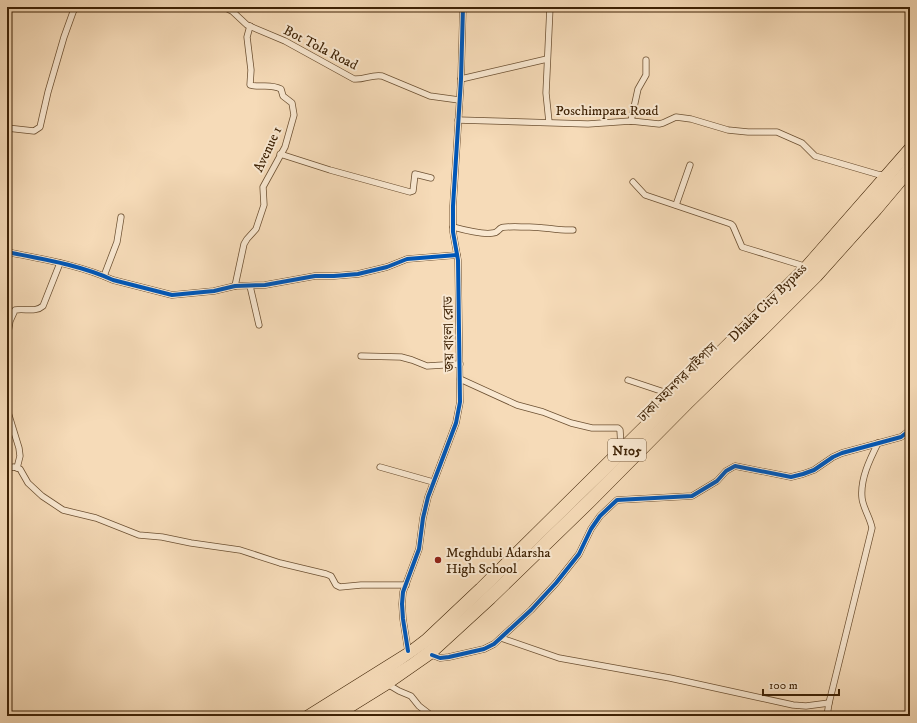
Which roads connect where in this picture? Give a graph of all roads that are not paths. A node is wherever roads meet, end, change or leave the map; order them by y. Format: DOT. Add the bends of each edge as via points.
graph roads {
  1 [pos="76,7"];
  2 [pos="463,7"];
  3 [pos="550,7"];
  4 [pos="227,8"];
  5 [pos="250,26"];
  6 [pos="547,59"];
  7 [pos="646,60"];
  8 [pos="461,79"];
  9 [pos="459,100"];
  10 [pos="458,120"];
  11 [pos="631,121"];
  12 [pos="549,122"];
  13 [pos="7,128"];
  14 [pos="910,145"];
  15 [pos="910,152"];
  16 [pos="280,154"];
  17 [pos="910,164"];
  18 [pos="690,166"];
  19 [pos="886,174"];
  20 [pos="431,178"];
  21 [pos="908,178"];
  22 [pos="633,182"];
  23 [pos="676,205"];
  24 [pos="121,217"];
  25 [pos="453,227"];
  26 [pos="573,230"];
  27 [pos="7,252"];
  28 [pos="457,255"];
  29 [pos="60,263"];
  30 [pos="804,266"];
  31 [pos="104,276"];
  32 [pos="235,286"];
  33 [pos="250,286"];
  34 [pos="259,325"];
  35 [pos="7,339"];
  36 [pos="360,356"];
  37 [pos="460,364"];
  38 [pos="460,379"];
  39 [pos="628,380"];
  40 [pos="674,394"];
  41 [pos="7,410"];
  42 [pos="910,430"];
  43 [pos="878,443"];
  44 [pos="621,447"];
  45 [pos="380,467"];
  46 [pos="7,468"];
  47 [pos="17,468"];
  48 [pos="433,482"];
  49 [pos="406,585"];
  50 [pos="501,638"];
  51 [pos="408,651"];
  52 [pos="432,655"];
  53 [pos="389,685"];
  54 [pos="829,702"];
  55 [pos="304,716"];
  56 [pos="315,716"];
  57 [pos="327,716"];
  58 [pos="339,716"];
  59 [pos="432,716"];
  60 [pos="827,716"];
  1 -- 13 [label="street" via="68,24 40,127 34,131"];
  2 -- 8 [label="street, জয় বাংলা রোড"];
  3 -- 6 [label="street"];
  4 -- 5 [label="street, Bot Tola Road"];
  5 -- 9 [label="street, Bot Tola Road" via="285,41 354,79 382,76 430,96"];
  5 -- 16 [label="street, Avenue 1" via="247,40 250,85 271,85 280,88 282,96 291,100 293,105 291,128"];
  6 -- 8 [label="street"];
  6 -- 12 [label="street" via="546,98"];
  7 -- 11 [label="street" via="646,75 638,89"];
  8 -- 9 [label="street, জয় বাংলা রোড"];
  9 -- 10 [label="street, জয় বাংলা রোড"];
  10 -- 12 [label="street, Poschimpara Road"];
  10 -- 25 [label="street, জয় বাংলা রোড"];
  11 -- 12 [label="street, Poschimpara Road" via="588,124"];
  11 -- 19 [label="street, Poschimpara Road" via="659,124 676,116 741,132 777,132 802,143 815,156 880,175"];
  14 -- 19 [label="main road"];
  15 -- 56 [label="highway, ঢাকা মহানগর বাইপাস / N105" via="808,270 483,590 429,640 373,680"];
  16 -- 20 [label="street" via="410,192 413,191 415,174"];
  16 -- 32 [label="street, Avenue 1" via="263,187 264,209 256,229 244,244"];
  17 -- 57 [label="highway, Dhaka City Bypass / N105" via="814,274 490,594 410,664"];
  18 -- 23 [label="street"];
  19 -- 30 [label="main road"];
  21 -- 52 [label="main road" via="818,278 588,508"];
  22 -- 23 [label="street" via="645,195"];
  23 -- 30 [label="street" via="731,224 742,247"];
  24 -- 31 [label="street" via="117,242"];
  25 -- 26 [label="street" via="493,234 501,228 513,227"];
  25 -- 28 [label="street, জয় বাংলা রোড"];
  27 -- 29 [label="street"];
  28 -- 33 [label="street" via="407,259 358,274 315,276"];
  28 -- 37 [label="street, জয় বাংলা রোড"];
  29 -- 31 [label="street"];
  29 -- 35 [label="street" via="43,306 40,310 15,310"];
  30 -- 40 [label="main road"];
  31 -- 32 [label="street" via="169,295 214,291"];
  32 -- 33 [label="street"];
  33 -- 34 [label="street"];
  36 -- 37 [label="street" via="401,357 427,366"];
  37 -- 38 [label="street, জয় বাংলা রোড"];
  38 -- 44 [label="street" via="517,405 543,412 571,424 592,428 618,428"];
  38 -- 48 [label="street, জয় বাংলা রোড" via="458,417"];
  39 -- 40 [label="street"];
  40 -- 44 [label="main road"];
  41 -- 47 [label="street" via="20,448"];
  42 -- 43 [label="street" via="901,437"];
  43 -- 50 [label="street" via="842,453 814,470 797,476 778,476 735,466 717,481 692,496 617,500 600,516 579,554 556,583"];
  43 -- 54 [label="street" via="868,464 862,497 872,528"];
  44 -- 51 [label="main road" via="479,587"];
  45 -- 48 [label="street"];
  46 -- 47 [label="street"];
  47 -- 49 [label="street" via="34,490 63,510 96,518 130,532 247,551 280,563 326,574 340,587"];
  48 -- 49 [label="street, জয় বাংলা রোড" via="424,514 419,549"];
  49 -- 51 [label="street, জয় বাংলা রোড" via="402,604"];
  50 -- 52 [label="street" via="484,649 445,658"];
  50 -- 54 [label="street" via="559,658 670,678 793,705 806,706"];
  51 -- 55 [label="main road"];
  52 -- 53 [label="main road"];
  53 -- 58 [label="main road"];
  53 -- 59 [label="street" via="411,696"];
  54 -- 60 [label="street"];
}
